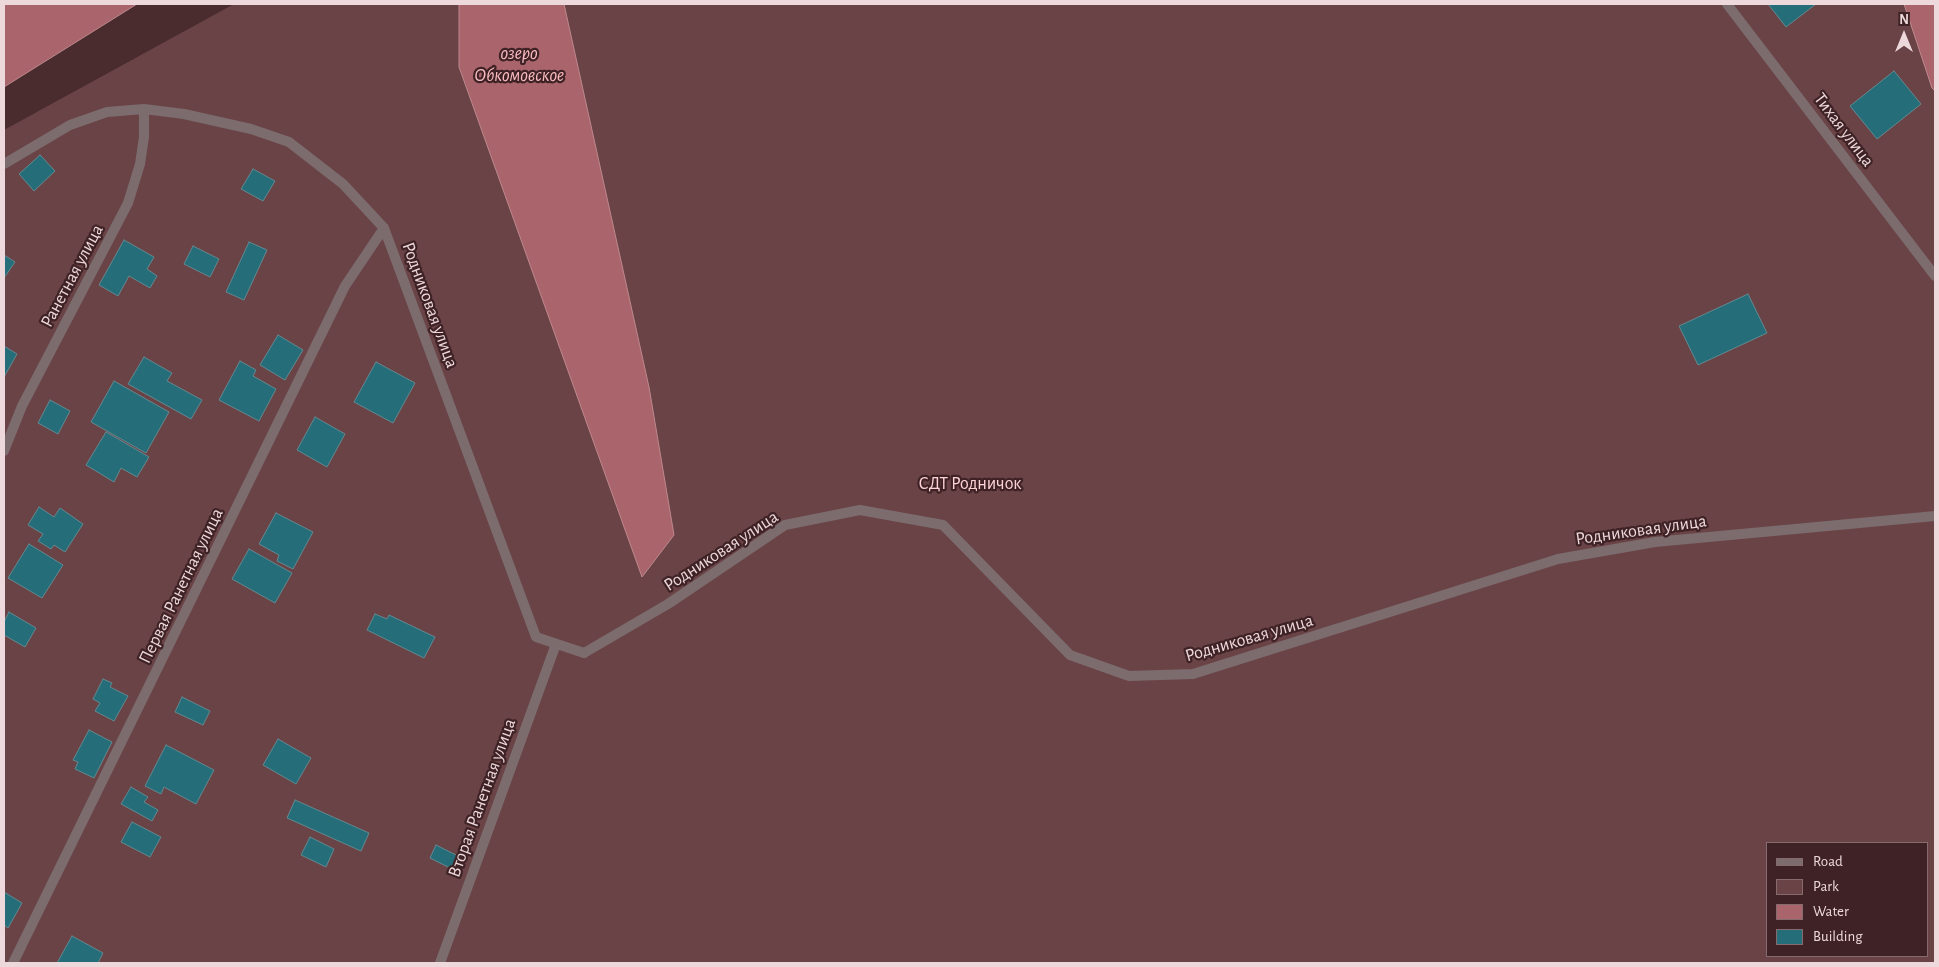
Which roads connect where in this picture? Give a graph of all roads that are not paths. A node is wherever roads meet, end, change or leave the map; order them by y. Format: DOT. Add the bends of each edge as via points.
graph roads {
  1 [pos="1727,4"];
  2 [pos="144,109"];
  3 [pos="4,164"];
  4 [pos="384,228"];
  5 [pos="1935,276"];
  6 [pos="4,451"];
  7 [pos="1935,516"];
  8 [pos="556,644"];
  9 [pos="13,963"];
  10 [pos="440,963"];
  1 -- 5 [label="street, Тихая улица"];
  2 -- 3 [label="street, Родниковая улица" via="107,112 70,125"];
  2 -- 4 [label="street, Родниковая улица" via="251,129 289,142 343,184"];
  2 -- 6 [label="street, Ранетная улица" via="140,164 128,203 22,406"];
  4 -- 8 [label="street, Родниковая улица" via="536,637"];
  4 -- 9 [label="street, Первая Ранетная улица" via="345,286"];
  7 -- 8 [label="street, Родниковая улица" via="1654,542 1558,559 1193,674 1129,676 1070,655 943,525 860,510 785,525 668,604 584,653"];
  8 -- 10 [label="street, Вторая Ранетная улица"];
}
